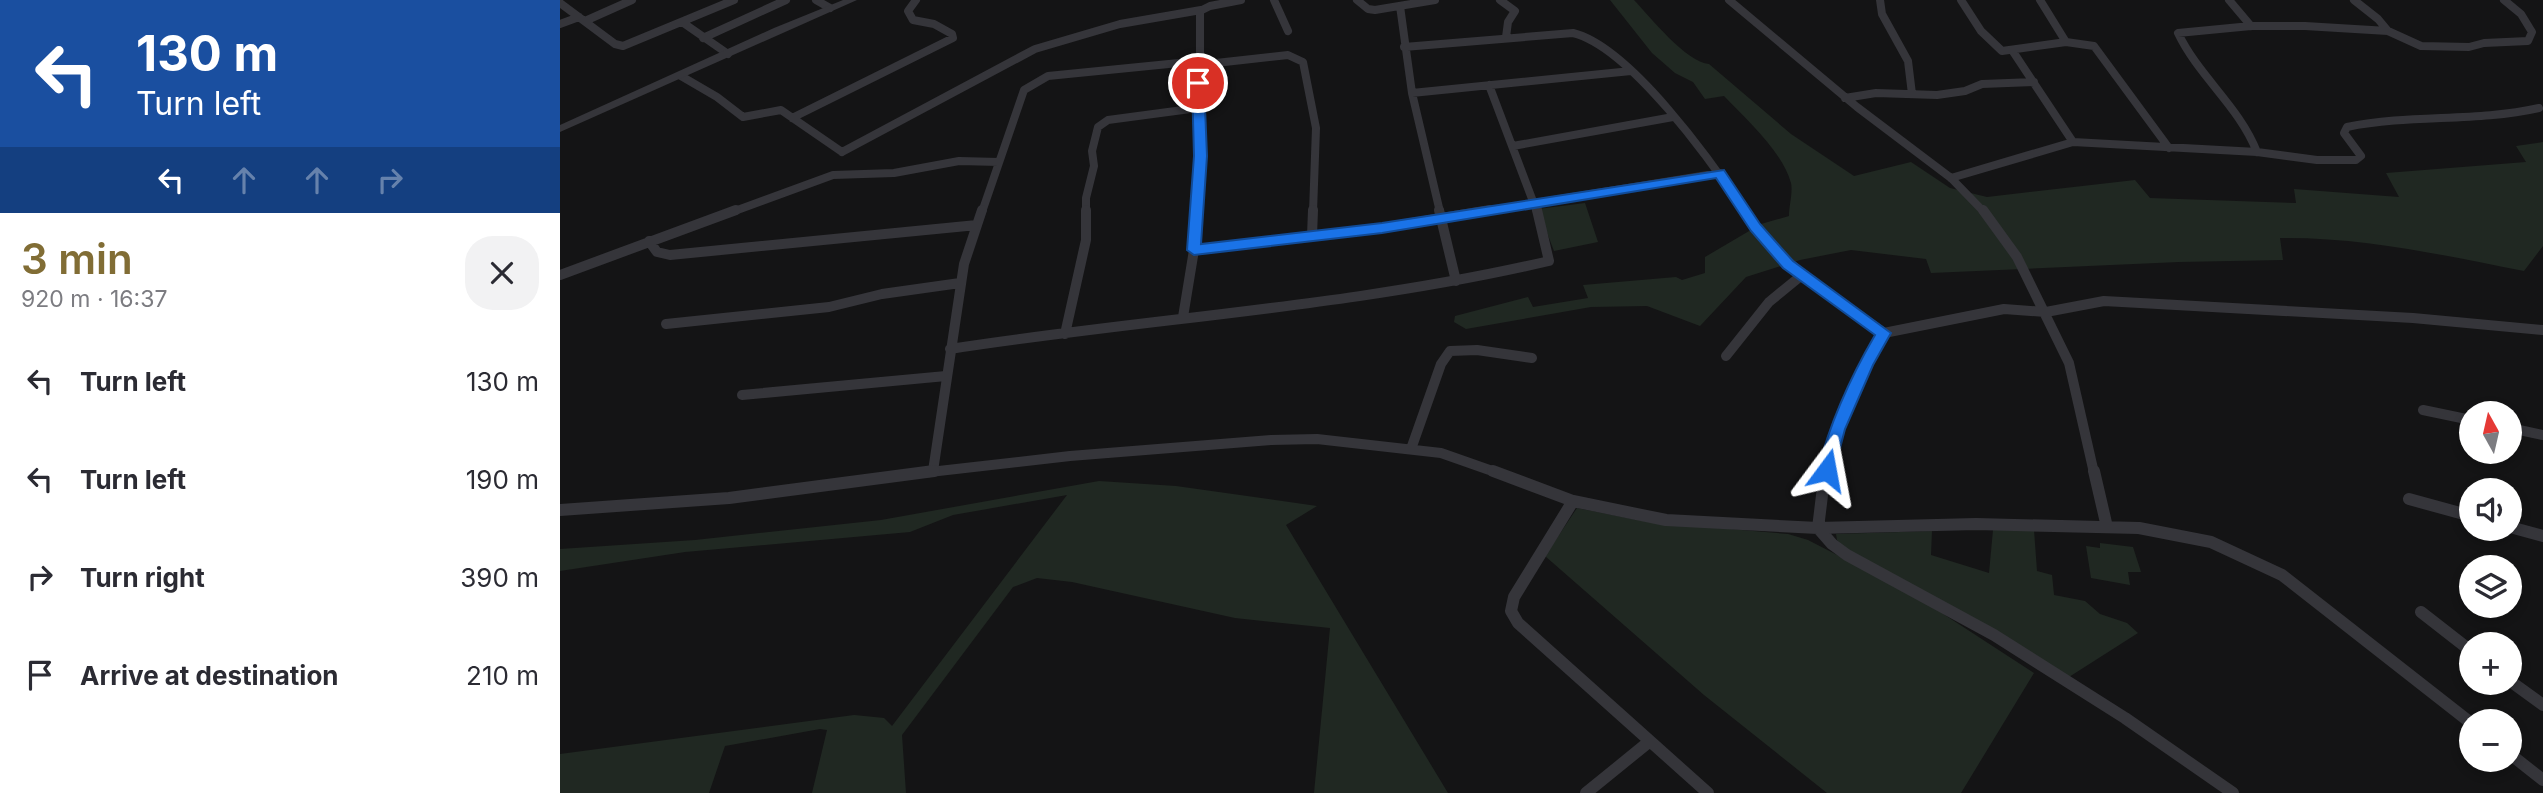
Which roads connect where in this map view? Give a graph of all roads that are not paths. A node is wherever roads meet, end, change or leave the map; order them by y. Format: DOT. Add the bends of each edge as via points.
graph roads {
  1 [pos="632,0"];
  2 [pos="734,0"];
  3 [pos="786,0"];
  4 [pos="817,0"];
  5 [pos="852,0"];
  6 [pos="916,0"];
  7 [pos="1241,0"];
  8 [pos="1275,0"];
  9 [pos="1357,0"];
  10 [pos="1435,0"];
  11 [pos="1500,0"];
  12 [pos="1729,0"];
  13 [pos="1880,0"];
  14 [pos="1961,0"];
  15 [pos="2040,0"];
  16 [pos="2229,0"];
  17 [pos="2354,0"];
  18 [pos="2504,0"];
  19 [pos="560,3"];
  20 [pos="1400,6"];
  21 [pos="830,8"];
  22 [pos="1201,10"];
  23 [pos="582,19"];
  24 [pos="682,23"];
  25 [pos="560,24"];
  26 [pos="2251,26"];
  27 [pos="1288,31"];
  28 [pos="2388,31"];
  29 [pos="1506,37"];
  30 [pos="703,38"];
  31 [pos="2066,42"];
  32 [pos="1404,47"];
  33 [pos="2012,50"];
  34 [pos="728,54"];
  35 [pos="1198,63"];
  36 [pos="1631,72"];
  37 [pos="681,76"];
  38 [pos="2034,82"];
  39 [pos="1489,85"];
  40 [pos="1412,93"];
  41 [pos="1912,94"];
  42 [pos="1845,98"];
  43 [pos="1198,108"];
  44 [pos="2539,108"];
  45 [pos="1673,117"];
  46 [pos="792,118"];
  47 [pos="560,129"];
  48 [pos="2073,142"];
  49 [pos="1513,146"];
  50 [pos="2169,148"];
  51 [pos="2257,152"];
  52 [pos="999,162"];
  53 [pos="841,163"];
  54 [pos="1720,173"];
  55 [pos="1951,178"];
  56 [pos="1533,203"];
  57 [pos="1441,219"];
  58 [pos="977,225"];
  59 [pos="1312,236"];
  60 [pos="649,241"];
  61 [pos="1194,250"];
  62 [pos="560,275"];
  63 [pos="1802,275"];
  64 [pos="1456,281"];
  65 [pos="960,283"];
  66 [pos="2046,312"];
  67 [pos="1183,317"];
  68 [pos="666,324"];
  69 [pos="2543,330"];
  70 [pos="1884,333"];
  71 [pos="1065,334"];
  72 [pos="950,349"];
  73 [pos="1726,356"];
  74 [pos="1532,358"];
  75 [pos="946,376"];
  76 [pos="743,396"];
  77 [pos="2423,410"];
  78 [pos="2459,418"];
  79 [pos="2522,431"];
  80 [pos="2543,435"];
  81 [pos="1412,449"];
  82 [pos="933,471"];
  83 [pos="2410,499"];
  84 [pos="1573,501"];
  85 [pos="560,510"];
  86 [pos="2459,513"];
  87 [pos="2107,527"];
  88 [pos="1818,528"];
  89 [pos="2522,530"];
  90 [pos="2543,536"];
  91 [pos="2421,612"];
  92 [pos="2459,642"];
  93 [pos="2522,690"];
  94 [pos="2543,705"];
  95 [pos="2459,714"];
  96 [pos="1650,741"];
  97 [pos="2522,763"];
  98 [pos="2543,780"];
  99 [pos="1586,793"];
  100 [pos="1708,793"];
  101 [pos="2232,793"];
  1 -- 23 [label="street"];
  2 -- 24 [label="street"];
  3 -- 30 [label="street"];
  4 -- 21 [label="street"];
  5 -- 21 [label="street"];
  6 -- 46 [label="street" via="909,16 934,24 953,38"];
  7 -- 22 [label="street"];
  8 -- 27 [label="street"];
  9 -- 20 [label="street" via="1368,9"];
  10 -- 20 [label="street"];
  11 -- 29 [label="street" via="1515,11"];
  12 -- 42 [label="street"];
  13 -- 41 [label="street" via="1882,13 1908,61"];
  14 -- 33 [label="street" via="2000,50"];
  15 -- 31 [label="street"];
  16 -- 26 [label="street"];
  17 -- 28 [label="street"];
  18 -- 28 [label="street" via="2528,23 2532,32 2528,41 2421,46"];
  19 -- 23 [label="street"];
  20 -- 32 [label="street"];
  21 -- 34 [label="street"];
  22 -- 35 [label="street"];
  22 -- 53 [label="street" via="1120,24 1035,49"];
  23 -- 24 [label="street" via="623,46"];
  23 -- 25 [label="street"];
  24 -- 30 [label="street"];
  26 -- 28 [label="street"];
  26 -- 51 [label="street" via="2177,34 2253,136"];
  29 -- 32 [label="street"];
  29 -- 36 [label="street" via="1581,34"];
  30 -- 34 [label="street"];
  31 -- 33 [label="street"];
  31 -- 50 [label="street" via="2086,43 2099,51"];
  32 -- 40 [label="street"];
  33 -- 38 [label="street"];
  34 -- 37 [label="street"];
  35 -- 43 [label="street"];
  35 -- 52 [label="street" via="1039,79 1024,90"];
  35 -- 59 [label="street" via="1288,55 1303,62 1316,128"];
  36 -- 39 [label="street"];
  36 -- 45 [label="street"];
  37 -- 46 [label="street" via="743,117 779,109"];
  37 -- 47 [label="street"];
  38 -- 41 [label="street"];
  38 -- 48 [label="street"];
  39 -- 40 [label="street"];
  39 -- 49 [label="street"];
  40 -- 57 [label="street"];
  41 -- 42 [label="street"];
  42 -- 55 [label="street"];
  43 -- 61 [label="street"];
  43 -- 71 [label="street" via="1108,120 1098,127 1086,198 1086,240"];
  44 -- 51 [label="street" via="2494,118 2347,127 2344,133 2361,156 2356,160"];
  45 -- 49 [label="street"];
  45 -- 54 [label="street"];
  46 -- 53 [label="street"];
  48 -- 50 [label="street"];
  48 -- 55 [label="street"];
  49 -- 56 [label="street"];
  50 -- 51 [label="street"];
  52 -- 53 [label="street" via="959,161 885,174"];
  52 -- 58 [label="street"];
  53 -- 60 [label="street"];
  54 -- 56 [label="street"];
  54 -- 63 [label="street" via="1755,228"];
  55 -- 66 [label="street" via="1982,209 2017,257"];
  56 -- 57 [label="street"];
  56 -- 64 [label="street" via="1549,261"];
  57 -- 59 [label="street"];
  57 -- 64 [label="street"];
  58 -- 60 [label="street" via="670,255 657,253"];
  58 -- 65 [label="street"];
  59 -- 61 [label="street"];
  60 -- 62 [label="street"];
  61 -- 67 [label="street"];
  63 -- 70 [label="street"];
  63 -- 73 [label="street" via="1763,305"];
  64 -- 67 [label="street"];
  65 -- 68 [label="street" via="829,307"];
  65 -- 72 [label="street"];
  66 -- 69 [label="street" via="2104,301 2413,317"];
  66 -- 70 [label="street" via="2004,309"];
  66 -- 87 [label="street" via="2069,363"];
  67 -- 71 [label="street"];
  70 -- 88 [label="street" via="1837,429 1818,495"];
  71 -- 72 [label="street"];
  72 -- 75 [label="street"];
  74 -- 81 [label="street" via="1450,351 1441,364"];
  75 -- 76 [label="street"];
  75 -- 82 [label="street"];
  77 -- 78 [label="street"];
  79 -- 80 [label="street"];
  81 -- 82 [label="street" via="1271,440"];
  81 -- 84 [label="street" via="1441,453"];
  82 -- 85 [label="street" via="729,498"];
  83 -- 86 [label="street"];
  84 -- 88 [label="street" via="1666,520"];
  84 -- 96 [label="street" via="1514,597 1511,611 1518,623"];
  87 -- 88 [label="street"];
  87 -- 95 [label="street" via="2175,533 2211,542 2282,575"];
  88 -- 101 [label="street" via="1847,555 1994,635"];
  89 -- 90 [label="street"];
  91 -- 92 [label="street"];
  93 -- 94 [label="street"];
  96 -- 99 [label="street"];
  96 -- 100 [label="street"];
  97 -- 98 [label="street"];
}
